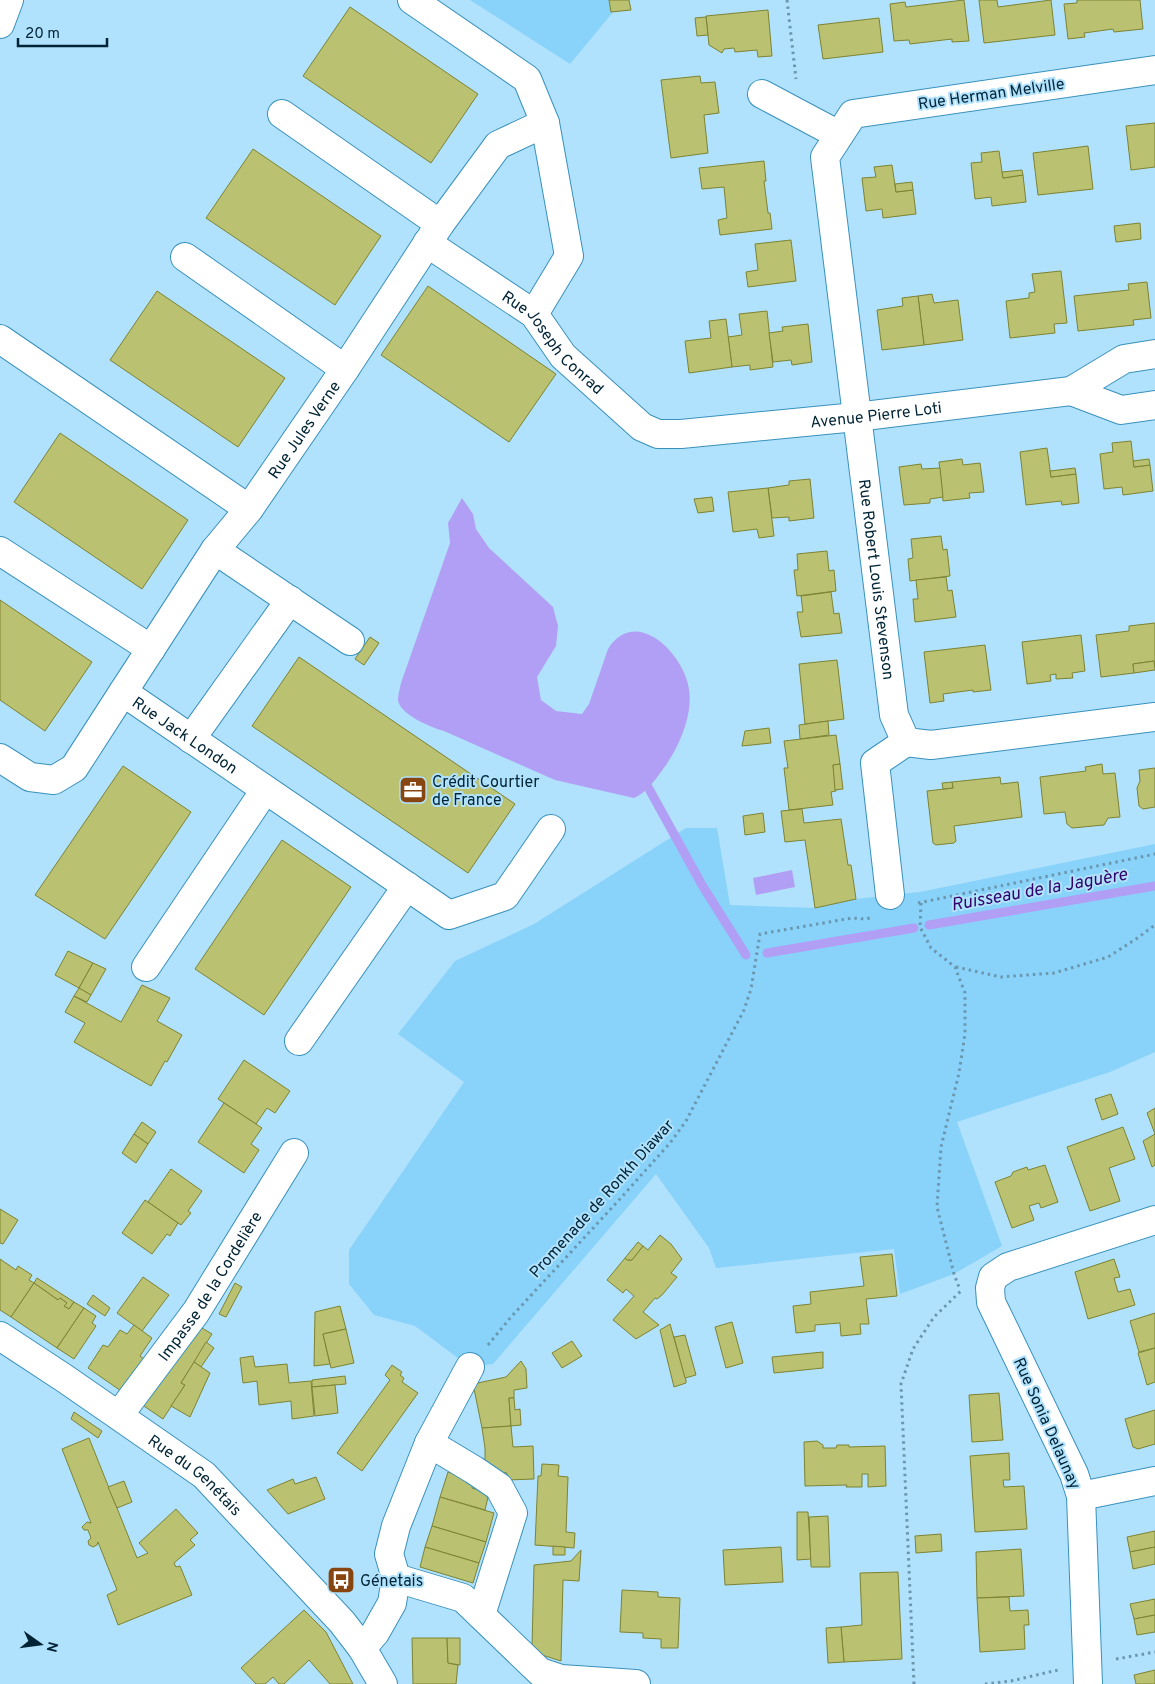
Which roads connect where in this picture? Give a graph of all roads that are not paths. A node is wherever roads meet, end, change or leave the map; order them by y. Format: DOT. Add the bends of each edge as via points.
graph roads {
  1 [pos="9,0"];
  2 [pos="412,0"];
  3 [pos="0,24"];
  4 [pos="1155,70"];
  5 [pos="762,94"];
  6 [pos="282,114"];
  7 [pos="545,123"];
  8 [pos="839,135"];
  9 [pos="434,234"];
  10 [pos="185,257"];
  11 [pos="534,314"];
  12 [pos="0,339"];
  13 [pos="1155,354"];
  14 [pos="345,368"];
  15 [pos="1071,391"];
  16 [pos="1155,405"];
  17 [pos="856,417"];
  18 [pos="680,434"];
  19 [pos="249,509"];
  20 [pos="215,550"];
  21 [pos="0,551"];
  22 [pos="290,600"];
  23 [pos="350,641"];
  24 [pos="151,648"];
  25 [pos="123,692"];
  26 [pos="1155,717"];
  27 [pos="192,739"];
  28 [pos="906,742"];
  29 [pos="0,758"];
  30 [pos="265,790"];
  31 [pos="551,829"];
  32 [pos="407,886"];
  33 [pos="893,905"];
  34 [pos="146,967"];
  35 [pos="299,1041"];
  36 [pos="294,1154"];
  37 [pos="1155,1220"];
  38 [pos="0,1336"];
  39 [pos="470,1366"];
  40 [pos="119,1415"];
  41 [pos="429,1443"];
  42 [pos="1155,1482"];
  43 [pos="1081,1496"];
  44 [pos="396,1578"];
  45 [pos="481,1615"];
  46 [pos="362,1648"];
  47 [pos="1087,1675"];
  48 [pos="383,1684"];
  49 [pos="636,1684"];
  1 -- 3 [label="street"];
  2 -- 7 [label="street" via="527,78"];
  4 -- 8 [label="street, Rue Herman Melville" via="853,114"];
  5 -- 8 [label="street"];
  6 -- 9 [label="street, Rue Joseph Conrad"];
  7 -- 9 [label="street, Rue Jules Verne" via="498,145"];
  7 -- 11 [label="street" via="569,256"];
  8 -- 17 [label="street, Rue Herman Melville" via="825,157"];
  9 -- 11 [label="street, Rue Joseph Conrad"];
  9 -- 14 [label="street, Rue Jules Verne"];
  10 -- 14 [label="street"];
  11 -- 18 [label="street, Rue Joseph Conrad" via="563,356 642,427 658,434"];
  12 -- 19 [label="street"];
  13 -- 15 [label="street, Avenue Pierre Loti" via="1124,359"];
  14 -- 19 [label="street, Rue Jules Verne"];
  15 -- 16 [label="street, Avenue Pierre Loti" via="1121,410"];
  15 -- 17 [label="street, Avenue Pierre Loti"];
  17 -- 18 [label="street, Avenue Pierre Loti"];
  17 -- 28 [label="street, Rue Robert Louis Stevenson" via="894,715"];
  19 -- 20 [label="street, Rue Jack London"];
  20 -- 22 [label="street"];
  20 -- 24 [label="street, Rue Jack London"];
  21 -- 24 [label="street"];
  22 -- 23 [label="street"];
  22 -- 27 [label="street"];
  24 -- 25 [label="street, Rue Jack London"];
  25 -- 27 [label="street, Rue Jack London"];
  25 -- 29 [label="street" via="74,768 54,780 30,777"];
  26 -- 28 [label="street" via="931,745"];
  27 -- 30 [label="street, Rue Jack London"];
  28 -- 33 [label="street" via="875,763"];
  30 -- 32 [label="street, Rue Jack London"];
  30 -- 34 [label="street"];
  31 -- 32 [label="street, Rue Jack London" via="505,896 449,915"];
  32 -- 35 [label="street"];
  36 -- 40 [label="street, Impasse de la Cordelière" via="196,1312"];
  37 -- 43 [label="street, Rue Sonia Delaunay" via="1008,1267 993,1277 990,1288 992,1302 1074,1474"];
  38 -- 40 [label="street, Rue du Genétais"];
  39 -- 41 [label="street"];
  40 -- 46 [label="street, Rue du Genétais" via="204,1475 342,1622"];
  41 -- 44 [label="street" via="396,1526 389,1554"];
  41 -- 45 [label="street" via="499,1487 514,1513"];
  42 -- 43 [label="street"];
  43 -- 47 [label="street, Rue Sonia Delaunay"];
  44 -- 45 [label="street" via="463,1598"];
  44 -- 46 [label="street" via="392,1604"];
  45 -- 49 [label="street" via="540,1672 561,1679"];
  46 -- 48 [label="street, Rue du Genétais"];
}
